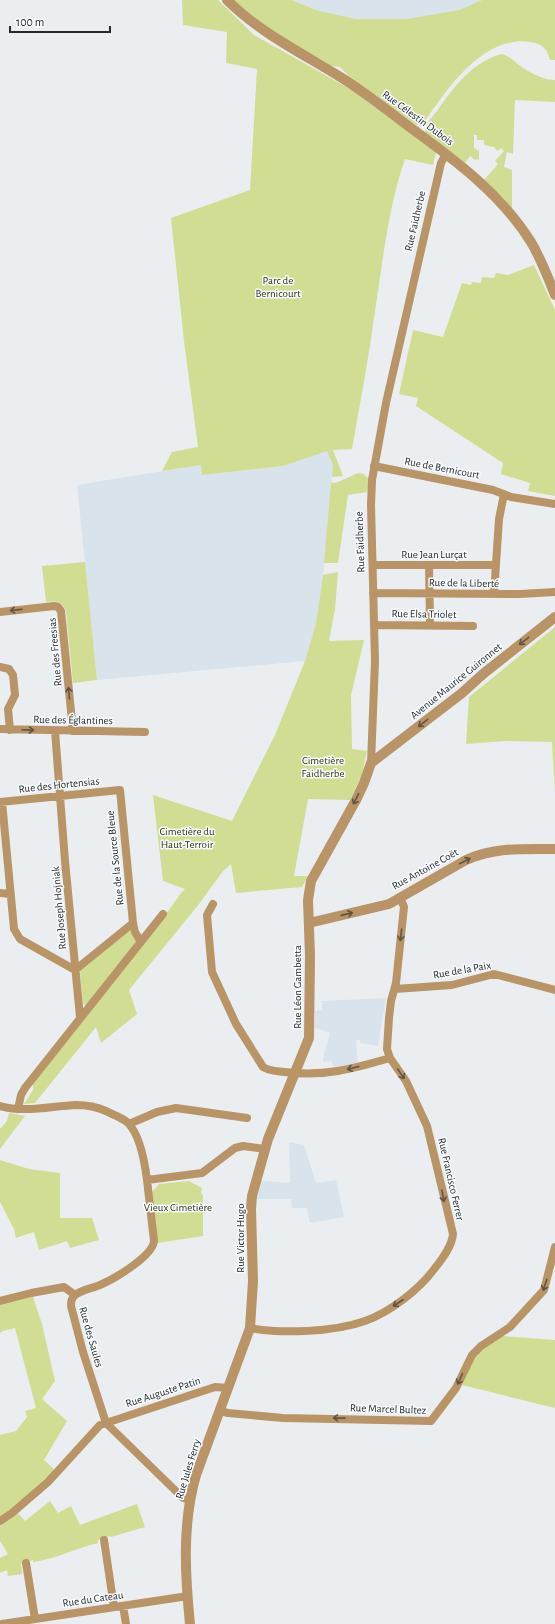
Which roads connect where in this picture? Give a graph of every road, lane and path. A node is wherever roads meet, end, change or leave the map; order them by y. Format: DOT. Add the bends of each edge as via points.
graph roads {
  1 [pos="226,0"];
  2 [pos="446,154"];
  3 [pos="555,295"];
  4 [pos="374,466"];
  5 [pos="504,494"];
  6 [pos="555,504"];
  7 [pos="373,565"];
  8 [pos="429,565"];
  9 [pos="495,565"];
  10 [pos="555,592"];
  11 [pos="374,593"];
  12 [pos="429,593"];
  13 [pos="494,594"];
  14 [pos="0,612"];
  15 [pos="555,617"];
  16 [pos="374,625"];
  17 [pos="430,625"];
  18 [pos="474,626"];
  19 [pos="0,667"];
  20 [pos="0,730"];
  21 [pos="10,730"];
  22 [pos="55,731"];
  23 [pos="73,731"];
  24 [pos="145,732"];
  25 [pos="371,763"];
  26 [pos="120,790"];
  27 [pos="60,796"];
  28 [pos="1,802"];
  29 [pos="555,849"];
  30 [pos="0,893"];
  31 [pos="10,894"];
  32 [pos="400,897"];
  33 [pos="213,904"];
  34 [pos="163,914"];
  35 [pos="133,923"];
  36 [pos="309,923"];
  37 [pos="141,942"];
  38 [pos="75,970"];
  39 [pos="395,989"];
  40 [pos="555,990"];
  41 [pos="80,1017"];
  42 [pos="390,1058"];
  43 [pos="295,1073"];
  44 [pos="0,1106"];
  45 [pos="18,1109"];
  46 [pos="247,1118"];
  47 [pos="129,1124"];
  48 [pos="265,1149"];
  49 [pos="147,1180"];
  50 [pos="555,1247"];
  51 [pos="75,1295"];
  52 [pos="0,1301"];
  53 [pos="250,1328"];
  54 [pos="228,1388"];
  55 [pos="220,1411"];
  56 [pos="106,1422"];
  57 [pos="190,1500"];
  58 [pos="0,1521"];
  59 [pos="104,1540"];
  60 [pos="26,1563"];
  61 [pos="188,1596"];
  62 [pos="124,1606"];
  63 [pos="114,1607"];
  64 [pos="34,1621"];
  65 [pos="2,1624"];
  66 [pos="126,1624"];
  67 [pos="190,1624"];
  1 -- 2 [label="street, Rue Célestin Dubois" via="255,25 352,84"];
  2 -- 3 [label="street, Rue Célestin Dubois" via="480,182 522,229 538,255"];
  2 -- 4 [label="street, Rue Faidherbe" via="440,163"];
  4 -- 5 [label="street, Rue de Bernicourt"];
  4 -- 7 [label="street, Rue Faidherbe" via="370,497"];
  5 -- 6 [label="street, Rue de Bernicourt"];
  5 -- 9 [label="street" via="499,513"];
  7 -- 8 [label="street, Rue Jean Lurçat"];
  7 -- 11 [label="street, Rue Faidherbe"];
  8 -- 9 [label="street, Rue Jean Lurçat"];
  8 -- 12 [label="street"];
  9 -- 13 [label="street"];
  10 -- 13 [label="street, Rue de la Liberté"];
  11 -- 12 [label="street, Rue de la Liberté"];
  11 -- 16 [label="street, Rue Faidherbe"];
  12 -- 13 [label="street, Rue de la Liberté"];
  12 -- 17 [label="street"];
  23 -- 14 [label="street, Rue des Freesias, one-way" via="62,611 54,606"];
  15 -- 25 [label="street, Avenue Maurice Guironnet, one-way"];
  16 -- 17 [label="street, Rue Elsa Triolet"];
  16 -- 25 [label="street, Rue Faidherbe"];
  17 -- 18 [label="street, Rue Elsa Triolet"];
  19 -- 21 [label="street" via="9,669 12,675 15,695 8,709"];
  20 -- 21 [label="street, Rue des Églantines"];
  21 -- 22 [label="street, Rue des Églantines, one-way"];
  22 -- 23 [label="street, Rue des Églantines"];
  22 -- 27 [label="street, Rue Joseph Hojniak"];
  23 -- 24 [label="street, Rue des Églantines"];
  25 -- 36 [label="street, Rue Faidherbe, one-way" via="358,795 311,881 308,900"];
  26 -- 27 [label="street, Rue des Hortensias"];
  26 -- 35 [label="street, Rue de la Source Bleue"];
  27 -- 28 [label="street, Rue des Hortensias"];
  27 -- 38 [label="street, Rue Joseph Hojniak"];
  28 -- 31 [label="street"];
  32 -- 29 [label="street, Rue Antoine Coët, one-way" via="466,860 480,855 500,850"];
  30 -- 31 [label="street"];
  31 -- 38 [label="street" via="17,937"];
  36 -- 32 [label="street, Rue Antoine Coët, one-way" via="385,905"];
  32 -- 39 [label="street, Rue Francisco Ferrer, one-way" via="404,906"];
  33 -- 43 [label="street" via="208,915 212,972 236,1024 265,1068"];
  34 -- 37 [label="street"];
  35 -- 37 [label="street, Rue de la Source Bleue"];
  35 -- 38 [label="street"];
  36 -- 43 [label="street, Rue Léon Gambetta" via="309,1033"];
  37 -- 41 [label="street"];
  38 -- 41 [label="street, Rue Joseph Hojniak"];
  39 -- 40 [label="street, Rue de la Paix" via="452,985 494,974"];
  39 -- 42 [label="street, Rue Francisco Ferrer" via="387,1032"];
  41 -- 45 [label="street" via="25,1088"];
  42 -- 43 [label="street, one-way" via="332,1073"];
  42 -- 53 [label="street, Rue Francisco Ferrer, one-way" via="404,1077 427,1126 453,1234 451,1243 436,1267 419,1286 397,1303 367,1320 346,1326 312,1330"];
  43 -- 48 [label="street, Rue Léon Gambetta"];
  44 -- 45 [label="street"];
  45 -- 47 [label="street" via="90,1106 121,1118"];
  46 -- 47 [label="street" via="176,1108 157,1112"];
  47 -- 49 [label="street" via="143,1157"];
  48 -- 49 [label="street" via="240,1146 202,1173"];
  48 -- 53 [label="street, Rue Victor Hugo" via="251,1205 253,1282"];
  49 -- 51 [label="street, Rue des Saules" via="153,1247 124,1272"];
  50 -- 55 [label="street, Rue Marcel Bultez, one-way" via="544,1290 514,1324 472,1355 456,1388 431,1421 283,1418"];
  51 -- 52 [label="street" via="64,1287"];
  51 -- 56 [label="street, Rue des Saules" via="71,1306"];
  53 -- 54 [label="street, Rue Jules Ferry"];
  54 -- 55 [label="street, Rue Jules Ferry"];
  54 -- 56 [label="street, Rue Auguste Patin" via="215,1387"];
  55 -- 57 [label="street, Rue Jules Ferry" via="196,1475"];
  56 -- 57 [label="street" via="183,1498"];
  56 -- 58 [label="street" via="98,1427 43,1486"];
  57 -- 61 [label="street, Rue Jules Ferry" via="186,1540"];
  59 -- 63 [label="street"];
  60 -- 64 [label="street"];
  61 -- 62 [label="street, Rue du Cateau"];
  61 -- 67 [label="street, Rue Jules Ferry"];
  62 -- 63 [label="street, Rue du Cateau"];
  62 -- 66 [label="street"];
  63 -- 64 [label="street, Rue du Cateau"];
  64 -- 65 [label="street, Rue du Cateau"];
}
